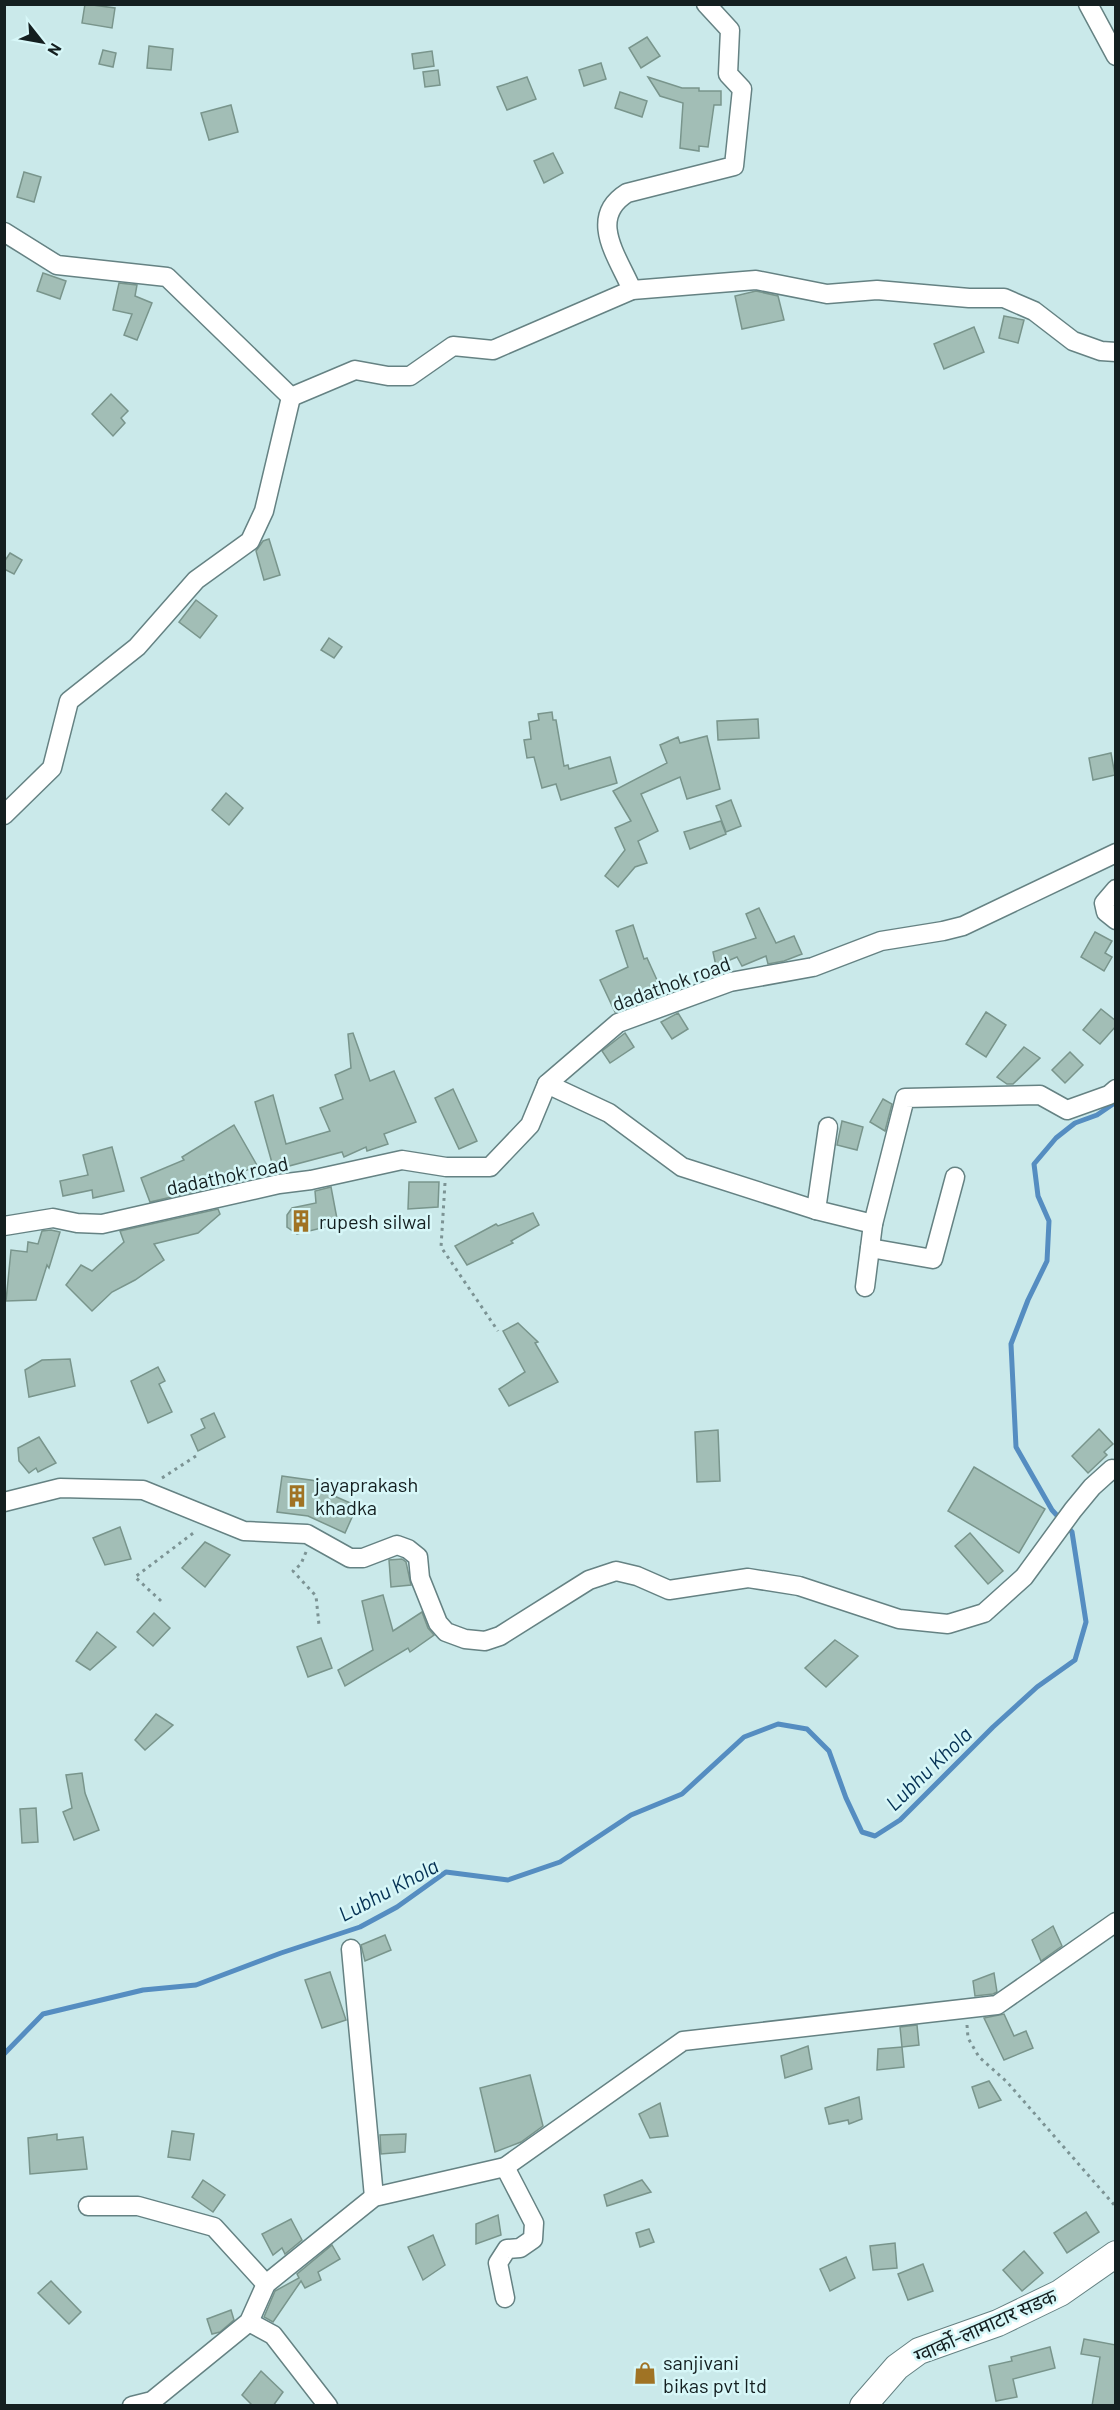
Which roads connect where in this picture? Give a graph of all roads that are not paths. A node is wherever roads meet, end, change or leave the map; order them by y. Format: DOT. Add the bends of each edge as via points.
graph roads {
  1 [pos="706,4"];
  2 [pos="1088,4"];
  3 [pos="1116,56"];
  4 [pos="4,232"];
  5 [pos="632,290"];
  6 [pos="1116,352"];
  7 [pos="291,396"];
  8 [pos="4,815"];
  9 [pos="1116,853"];
  10 [pos="1116,890"];
  11 [pos="1116,920"];
  12 [pos="547,1084"];
  13 [pos="1116,1089"];
  14 [pos="828,1127"];
  15 [pos="955,1177"];
  16 [pos="816,1210"];
  17 [pos="873,1224"];
  18 [pos="4,1226"];
  19 [pos="870,1248"];
  20 [pos="865,1287"];
  21 [pos="1116,1470"];
  22 [pos="4,1502"];
  23 [pos="1116,1922"];
  24 [pos="351,1948"];
  25 [pos="505,2167"];
  26 [pos="374,2196"];
  27 [pos="88,2206"];
  28 [pos="1116,2254"];
  29 [pos="266,2284"];
  30 [pos="505,2298"];
  31 [pos="249,2322"];
  32 [pos="132,2406"];
  33 [pos="328,2406"];
  34 [pos="863,2406"];
  1 -- 5 [label="street" via="730,30 728,75 742,89 734,166 627,193 616,200 609,210 607,235"];
  2 -- 3 [label="street"];
  4 -- 7 [label="street" via="57,265 167,277"];
  5 -- 6 [label="street" via="756,280 827,294 878,290 1004,298 1034,311 1072,341"];
  5 -- 7 [label="street" via="493,350 453,346 410,376 355,370"];
  7 -- 8 [label="street" via="264,511 250,541 196,580 137,647 69,701 52,768"];
  9 -- 12 [label="street, dadathok road" via="963,926 881,941 813,966 730,982 618,1023"];
  10 -- 11 [label="street" via="1104,903 1106,912"];
  12 -- 16 [label="street" via="609,1113 682,1167"];
  12 -- 18 [label="street, dadathok road" via="530,1125 490,1167 446,1167 402,1160 102,1224 53,1218"];
  13 -- 17 [label="street" via="1067,1110 1040,1095 905,1098"];
  14 -- 16 [label="street"];
  15 -- 19 [label="street" via="933,1259"];
  16 -- 17 [label="street"];
  17 -- 19 [label="street"];
  19 -- 20 [label="street"];
  21 -- 22 [label="street" via="1112,1469 1092,1487 1024,1577 984,1613 948,1624 899,1618 799,1587 748,1578 669,1590 616,1572 589,1580 517,1628 485,1641 446,1632 438,1623 420,1578 418,1557 408,1548 397,1545 363,1558 350,1558 313,1536 244,1531 143,1490 60,1488"];
  23 -- 25 [label="street" via="997,2005 683,2041"];
  24 -- 26 [label="street"];
  25 -- 26 [label="street"];
  25 -- 30 [label="street" via="534,2223 533,2239 520,2248 507,2248 498,2263"];
  26 -- 29 [label="street"];
  27 -- 29 [label="street" via="138,2206 214,2227"];
  28 -- 34 [label="main road, ग्वार्को-लामाटार सडक" via="1060,2293 998,2323 919,2351 897,2367"];
  29 -- 31 [label="street"];
  31 -- 32 [label="street" via="152,2401"];
  31 -- 33 [label="street" via="273,2335"];
}
